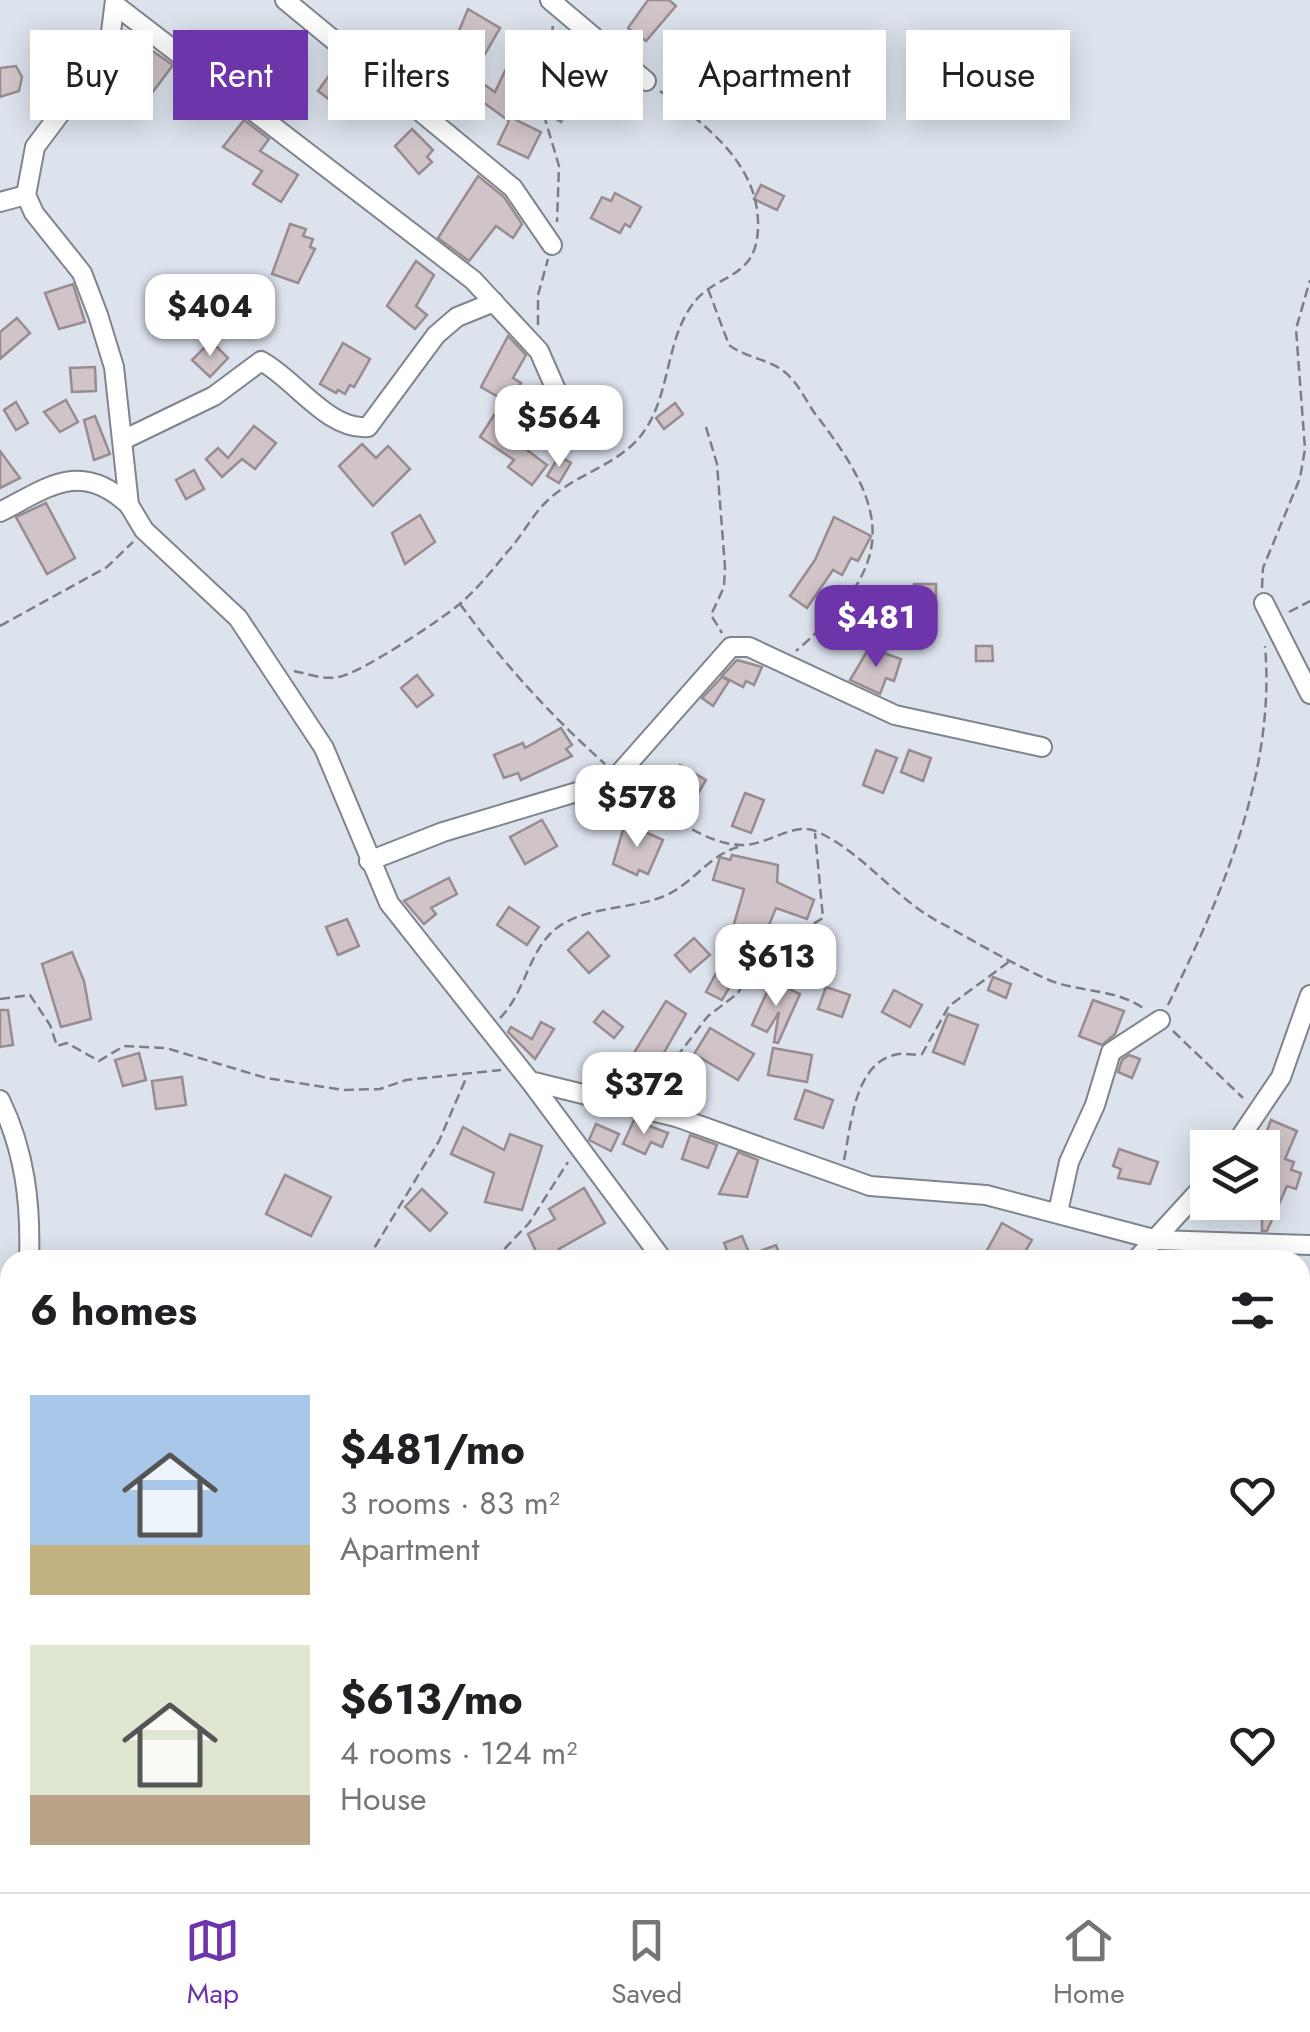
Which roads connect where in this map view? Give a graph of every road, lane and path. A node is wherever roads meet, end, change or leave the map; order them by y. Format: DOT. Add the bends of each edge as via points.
graph roads {
  1 [pos="285,0"];
  2 [pos="550,0"];
  3 [pos="116,4"];
  4 [pos="646,81"];
  5 [pos="26,195"];
  6 [pos="0,202"];
  7 [pos="552,245"];
  8 [pos="1310,280"];
  9 [pos="708,288"];
  10 [pos="494,302"];
  11 [pos="538,351"];
  12 [pos="568,417"];
  13 [pos="706,427"];
  14 [pos="123,440"];
  15 [pos="129,505"];
  16 [pos="0,512"];
  17 [pos="144,530"];
  18 [pos="1310,601"];
  19 [pos="1264,603"];
  20 [pos="460,604"];
  21 [pos="0,626"];
  22 [pos="1270,627"];
  23 [pos="731,647"];
  24 [pos="780,665"];
  25 [pos="1310,694"];
  26 [pos="1042,747"];
  27 [pos="618,775"];
  28 [pos="815,830"];
  29 [pos="742,846"];
  30 [pos="369,861"];
  31 [pos="1013,960"];
  32 [pos="1310,995"];
  33 [pos="0,999"];
  34 [pos="1160,1020"];
  35 [pos="488,1030"];
  36 [pos="524,1073"];
  37 [pos="468,1075"];
  38 [pos="0,1100"];
  39 [pos="639,1106"];
  40 [pos="1259,1112"];
  41 [pos="1246,1130"];
  42 [pos="578,1144"];
  43 [pos="840,1176"];
  44 [pos="1190,1202"];
  45 [pos="1058,1212"];
  46 [pos="1158,1240"];
  47 [pos="1310,1245"];
  48 [pos="29,1250"];
  49 [pos="372,1250"];
  50 [pos="503,1250"];
  51 [pos="656,1250"];
  52 [pos="1147,1250"];
  1 -- 7 [label="street" via="513,188"];
  2 -- 4 [label="street"];
  2 -- 7 [label="path" via="553,40 540,102 559,166"];
  3 -- 5 [label="street" via="109,48 35,147"];
  3 -- 10 [label="street"];
  5 -- 6 [label="street"];
  5 -- 14 [label="street" via="82,273 114,367"];
  7 -- 11 [label="path" via="538,295"];
  8 -- 19 [label="path" via="1296,328 1305,449 1263,568"];
  9 -- 24 [label="path" via="729,345 791,377 853,464 872,525 874,548 854,592"];
  10 -- 11 [label="street"];
  10 -- 14 [label="street" via="457,317 436,335 368,428 338,420 261,360 214,396"];
  11 -- 12 [label="street"];
  13 -- 23 [label="path" via="717,464 725,567 724,587 710,615"];
  14 -- 15 [label="street"];
  15 -- 16 [label="street" via="116,492 72,480 48,484"];
  15 -- 17 [label="street"];
  17 -- 21 [label="path" via="107,566"];
  17 -- 30 [label="street" via="238,618 296,702 324,748"];
  18 -- 22 [label="path"];
  19 -- 22 [label="street"];
  20 -- 27 [label="path" via="548,714"];
  22 -- 25 [label="street"];
  22 -- 34 [label="path" via="1266,736 1227,867"];
  23 -- 24 [label="street" via="749,647"];
  23 -- 27 [label="street"];
  24 -- 26 [label="street" via="895,715"];
  27 -- 29 [label="path" via="687,824"];
  27 -- 30 [label="street"];
  28 -- 29 [label="path"];
  28 -- 31 [label="path" via="870,867 908,905"];
  28 -- 39 [label="path" via="823,918 764,953 737,994 708,1016"];
  29 -- 35 [label="path" via="717,854 667,896 569,919 550,934"];
  30 -- 35 [label="street" via="390,902"];
  31 -- 34 [label="path" via="1051,981 1126,997"];
  31 -- 43 [label="path" via="949,1006 922,1054 899,1054 865,1078"];
  32 -- 40 [label="street" via="1298,1038"];
  33 -- 37 [label="path" via="30,995 56,1046 68,1043 99,1061 124,1046 166,1048 266,1078 344,1090"];
  34 -- 40 [label="path"];
  34 -- 45 [label="street" via="1108,1056"];
  35 -- 36 [label="street"];
  36 -- 37 [label="path"];
  36 -- 39 [label="street"];
  36 -- 42 [label="street"];
  37 -- 49 [label="path" via="439,1141"];
  38 -- 48 [label="street" via="23,1162"];
  39 -- 43 [label="street"];
  40 -- 41 [label="street"];
  42 -- 50 [label="path" via="537,1212"];
  42 -- 51 [label="street"];
  43 -- 45 [label="street" via="870,1186 986,1195"];
  44 -- 46 [label="street"];
  45 -- 46 [label="street"];
  46 -- 47 [label="street"];
  46 -- 52 [label="street"];
}
